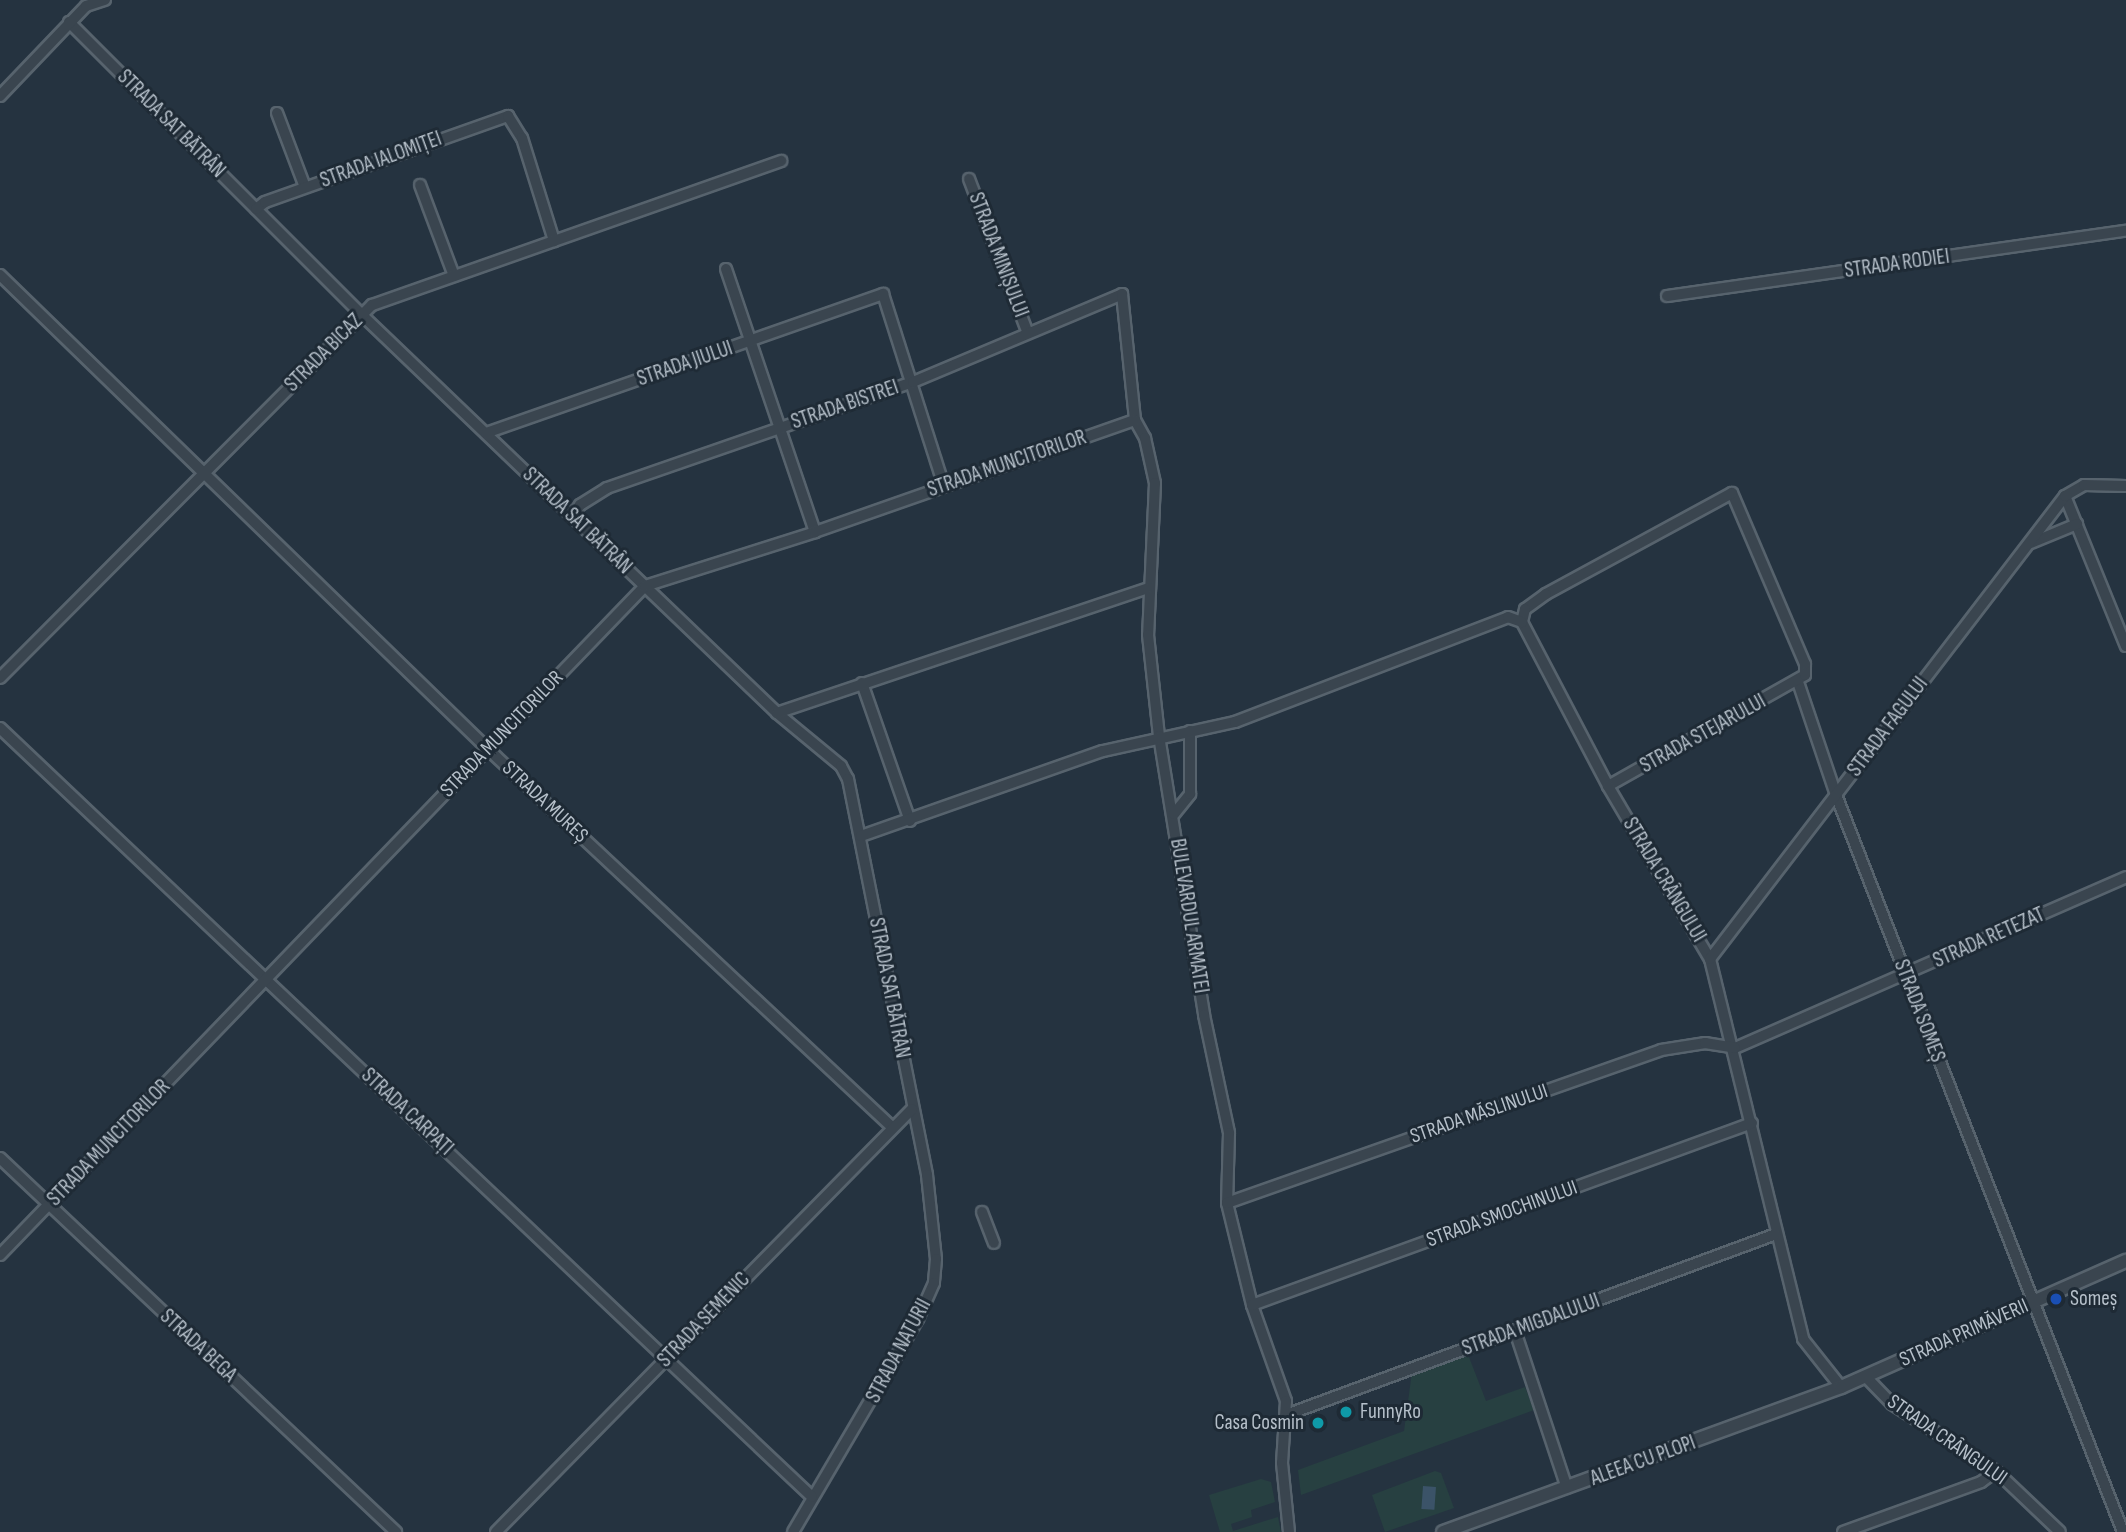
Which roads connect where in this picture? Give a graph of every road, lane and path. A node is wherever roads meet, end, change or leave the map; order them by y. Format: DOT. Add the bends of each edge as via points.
graph roads {
  1 [pos="104,0"];
  2 [pos="69,22"];
  3 [pos="0,96"];
  4 [pos="277,113"];
  5 [pos="781,161"];
  6 [pos="969,179"];
  7 [pos="420,185"];
  8 [pos="305,187"];
  9 [pos="256,209"];
  10 [pos="2126,230"];
  11 [pos="554,241"];
  12 [pos="726,269"];
  13 [pos="0,275"];
  14 [pos="454,276"];
  15 [pos="1122,294"];
  16 [pos="1668,296"];
  17 [pos="362,315"];
  18 [pos="1027,331"];
  19 [pos="750,342"];
  20 [pos="913,382"];
  21 [pos="1135,419"];
  22 [pos="778,428"];
  23 [pos="486,433"];
  24 [pos="203,473"];
  25 [pos="944,486"];
  26 [pos="2126,486"];
  27 [pos="2065,496"];
  28 [pos="572,516"];
  29 [pos="2077,524"];
  30 [pos="815,532"];
  31 [pos="2028,544"];
  32 [pos="645,586"];
  33 [pos="1149,588"];
  34 [pos="1522,622"];
  35 [pos="2126,646"];
  36 [pos="0,678"];
  37 [pos="1798,682"];
  38 [pos="862,683"];
  39 [pos="777,713"];
  40 [pos="0,728"];
  41 [pos="1190,731"];
  42 [pos="1159,736"];
  43 [pos="488,749"];
  44 [pos="1608,786"];
  45 [pos="1836,795"];
  46 [pos="1174,814"];
  47 [pos="910,821"];
  48 [pos="861,836"];
  49 [pos="2126,877"];
  50 [pos="1710,959"];
  51 [pos="1905,976"];
  52 [pos="267,981"];
  53 [pos="1735,1048"];
  54 [pos="912,1109"];
  55 [pos="1752,1123"];
  56 [pos="892,1127"];
  57 [pos="0,1158"];
  58 [pos="1227,1203"];
  59 [pos="49,1205"];
  60 [pos="982,1212"];
  61 [pos="1776,1234"];
  62 [pos="994,1243"];
  63 [pos="0,1255"];
  64 [pos="2126,1261"];
  65 [pos="2034,1302"];
  66 [pos="1252,1305"];
  67 [pos="1515,1331"];
  68 [pos="668,1357"];
  69 [pos="1866,1377"];
  70 [pos="1841,1387"];
  71 [pos="1286,1415"];
  72 [pos="1996,1471"];
  73 [pos="1567,1488"];
  74 [pos="812,1497"];
  75 [pos="396,1532"];
  76 [pos="496,1532"];
  77 [pos="793,1532"];
  78 [pos="1289,1532"];
  79 [pos="1443,1532"];
  80 [pos="1843,1532"];
  81 [pos="2060,1532"];
  82 [pos="2123,1532"];
  1 -- 2 [label="street" via="86,6"];
  2 -- 3 [label="street"];
  2 -- 9 [label="street, STRADA SAT BĂTRÂN"];
  4 -- 8 [label="street"];
  5 -- 11 [label="street, STRADA BICAZ"];
  6 -- 18 [label="street, STRADA MINIȘULUI"];
  7 -- 14 [label="street"];
  8 -- 9 [label="street, STRADA IALOMIȚEI"];
  8 -- 11 [label="street, STRADA IALOMIȚEI" via="508,116 522,138"];
  9 -- 17 [label="street, STRADA SAT BĂTRÂN"];
  10 -- 16 [label="street, STRADA RODIEI"];
  11 -- 14 [label="street, STRADA BICAZ"];
  12 -- 19 [label="street"];
  13 -- 24 [label="street, STRADA MUREȘ"];
  14 -- 17 [label="street, STRADA BICAZ" via="372,305"];
  15 -- 18 [label="street, STRADA BISTREI"];
  15 -- 21 [label="street, BULEVARDUL ARMATEI"];
  17 -- 23 [label="street, STRADA SAT BĂTRÂN"];
  17 -- 24 [label="street, STRADA BICAZ"];
  18 -- 20 [label="street, STRADA BISTREI"];
  19 -- 20 [label="street, STRADA JIULUI" via="883,294"];
  19 -- 22 [label="street"];
  19 -- 23 [label="street, STRADA JIULUI"];
  20 -- 22 [label="street, STRADA BISTREI"];
  20 -- 25 [label="street"];
  21 -- 25 [label="street, STRADA MUNCITORILOR"];
  21 -- 33 [label="street, BULEVARDUL ARMATEI" via="1155,483"];
  22 -- 28 [label="street, STRADA BISTREI" via="607,488 580,505"];
  22 -- 30 [label="street"];
  23 -- 28 [label="street, STRADA SAT BĂTRÂN"];
  24 -- 36 [label="street, STRADA BICAZ"];
  24 -- 43 [label="street, STRADA MUREȘ"];
  25 -- 30 [label="street, STRADA MUNCITORILOR"];
  26 -- 27 [label="street" via="2084,485"];
  27 -- 29 [label="street"];
  27 -- 31 [label="street, STRADA FAGULUI"];
  28 -- 32 [label="street, STRADA SAT BĂTRÂN"];
  29 -- 31 [label="street"];
  29 -- 35 [label="street"];
  30 -- 32 [label="street, STRADA MUNCITORILOR"];
  31 -- 45 [label="street, STRADA FAGULUI"];
  32 -- 39 [label="street, STRADA SAT BĂTRÂN"];
  32 -- 43 [label="street, STRADA MUNCITORILOR"];
  33 -- 38 [label="street"];
  33 -- 42 [label="street, BULEVARDUL ARMATEI" via="1149,656"];
  34 -- 37 [label="street, STRADA SOMEȘ" via="1525,609 1546,594 1732,493 1805,664 1805,675"];
  34 -- 41 [label="street" via="1508,617 1235,722"];
  34 -- 44 [label="street, STRADA CRÂNGULUI"];
  37 -- 44 [label="street, STRADA STEJARULUI"];
  37 -- 45 [label="street, STRADA SOMEȘ"];
  38 -- 39 [label="street"];
  38 -- 47 [label="street"];
  39 -- 48 [label="street, STRADA SAT BĂTRÂN" via="841,766"];
  40 -- 52 [label="street, STRADA CARPAȚI"];
  41 -- 42 [label="street"];
  41 -- 46 [label="street" via="1190,794"];
  42 -- 46 [label="street, BULEVARDUL ARMATEI"];
  42 -- 47 [label="street"];
  43 -- 52 [label="street, STRADA MUNCITORILOR"];
  43 -- 56 [label="street, STRADA MUREȘ"];
  44 -- 50 [label="street, STRADA CRÂNGULUI"];
  45 -- 50 [label="street, STRADA FAGULUI"];
  45 -- 51 [label="street, STRADA SOMEȘ"];
  46 -- 58 [label="street, BULEVARDUL ARMATEI" via="1204,1015 1229,1133"];
  47 -- 48 [label="street"];
  48 -- 54 [label="street, STRADA SAT BĂTRÂN"];
  49 -- 51 [label="street, STRADA RETEZAT"];
  50 -- 53 [label="street, STRADA CRÂNGULUI"];
  51 -- 53 [label="street, STRADA RETEZAT"];
  51 -- 65 [label="street, STRADA SOMEȘ"];
  52 -- 59 [label="street, STRADA MUNCITORILOR"];
  52 -- 68 [label="street, STRADA CARPAȚI"];
  53 -- 55 [label="street, STRADA CRÂNGULUI"];
  53 -- 58 [label="street, STRADA MĂSLINULUI" via="1705,1043 1661,1050"];
  54 -- 56 [label="street, STRADA SEMENIC"];
  54 -- 74 [label="street, STRADA NATURII" via="934,1227 934,1283 874,1397"];
  55 -- 61 [label="street, STRADA CRÂNGULUI"];
  55 -- 66 [label="street, STRADA SMOCHINULUI"];
  56 -- 68 [label="street, STRADA SEMENIC"];
  57 -- 59 [label="street, STRADA BEGA"];
  58 -- 66 [label="street, BULEVARDUL ARMATEI"];
  59 -- 63 [label="street, STRADA MUNCITORILOR"];
  59 -- 75 [label="street, STRADA BEGA"];
  60 -- 62 [label="street"];
  61 -- 67 [label="street, STRADA MIGDALULUI"];
  61 -- 70 [label="street, STRADA CRÂNGULUI" via="1802,1339"];
  64 -- 65 [label="street, STRADA PRIMĂVERII"];
  65 -- 69 [label="street, STRADA PRIMĂVERII"];
  65 -- 82 [label="street, STRADA SOMEȘ"];
  66 -- 71 [label="street, BULEVARDUL ARMATEI" via="1286,1401"];
  67 -- 71 [label="street, STRADA MIGDALULUI"];
  67 -- 73 [label="street"];
  68 -- 74 [label="street, STRADA CARPAȚI"];
  68 -- 76 [label="street, STRADA SEMENIC"];
  69 -- 70 [label="street, STRADA PRIMĂVERII"];
  69 -- 72 [label="street, STRADA CRÂNGULUI" via="1892,1404"];
  70 -- 73 [label="street, ALEEA CU PLOPI"];
  71 -- 78 [label="street, BULEVARDUL ARMATEI" via="1282,1463"];
  72 -- 80 [label="street" via="1980,1482"];
  72 -- 81 [label="street, STRADA CRÂNGULUI"];
  73 -- 79 [label="street, ALEEA CU PLOPI"];
  74 -- 77 [label="street, STRADA NATURII"];
}
